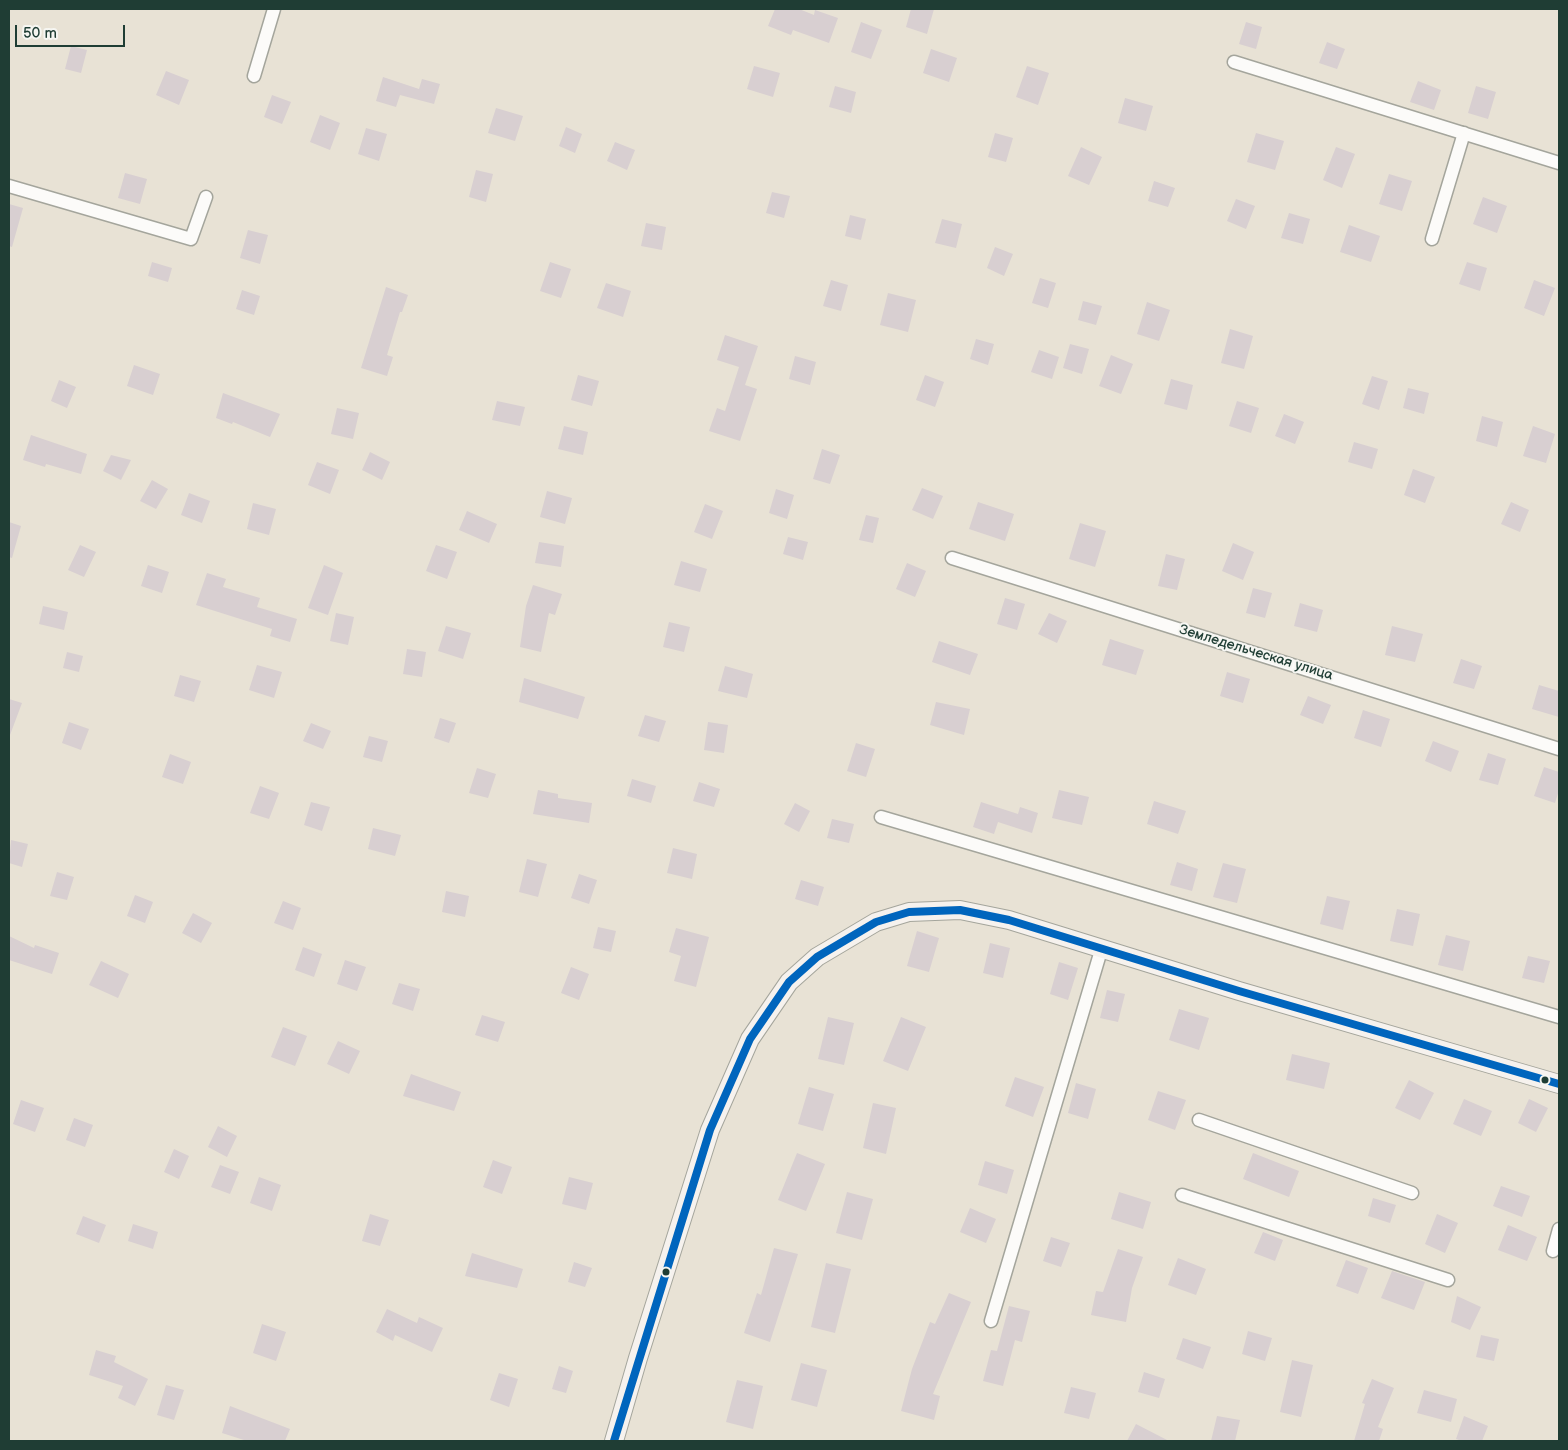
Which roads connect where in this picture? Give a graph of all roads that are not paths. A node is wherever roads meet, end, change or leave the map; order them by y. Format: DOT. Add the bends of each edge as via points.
graph roads {
  1 [pos="274,9"];
  2 [pos="1234,62"];
  3 [pos="254,76"];
  4 [pos="1464,133"];
  5 [pos="1559,163"];
  6 [pos="9,186"];
  7 [pos="206,197"];
  8 [pos="1432,239"];
  9 [pos="952,558"];
  10 [pos="1559,749"];
  11 [pos="881,817"];
  12 [pos="1102,946"];
  13 [pos="1559,1017"];
  14 [pos="1559,1084"];
  15 [pos="1199,1120"];
  16 [pos="1412,1193"];
  17 [pos="1182,1195"];
  18 [pos="1559,1230"];
  19 [pos="1553,1251"];
  20 [pos="1448,1280"];
  21 [pos="991,1322"];
  22 [pos="614,1441"];
  1 -- 3 [label="street"];
  2 -- 4 [label="street"];
  4 -- 5 [label="street"];
  4 -- 8 [label="street"];
  6 -- 7 [label="street" via="192,239"];
  9 -- 10 [label="street, Земледельческая улица"];
  11 -- 13 [label="street"];
  12 -- 14 [label="main road" via="1239,991"];
  12 -- 21 [label="street"];
  12 -- 22 [label="main road" via="1010,920 960,910 910,912 876,922 843,940 817,957 789,982 750,1039 710,1130"];
  15 -- 16 [label="street"];
  17 -- 20 [label="street"];
  18 -- 19 [label="street"];
}
